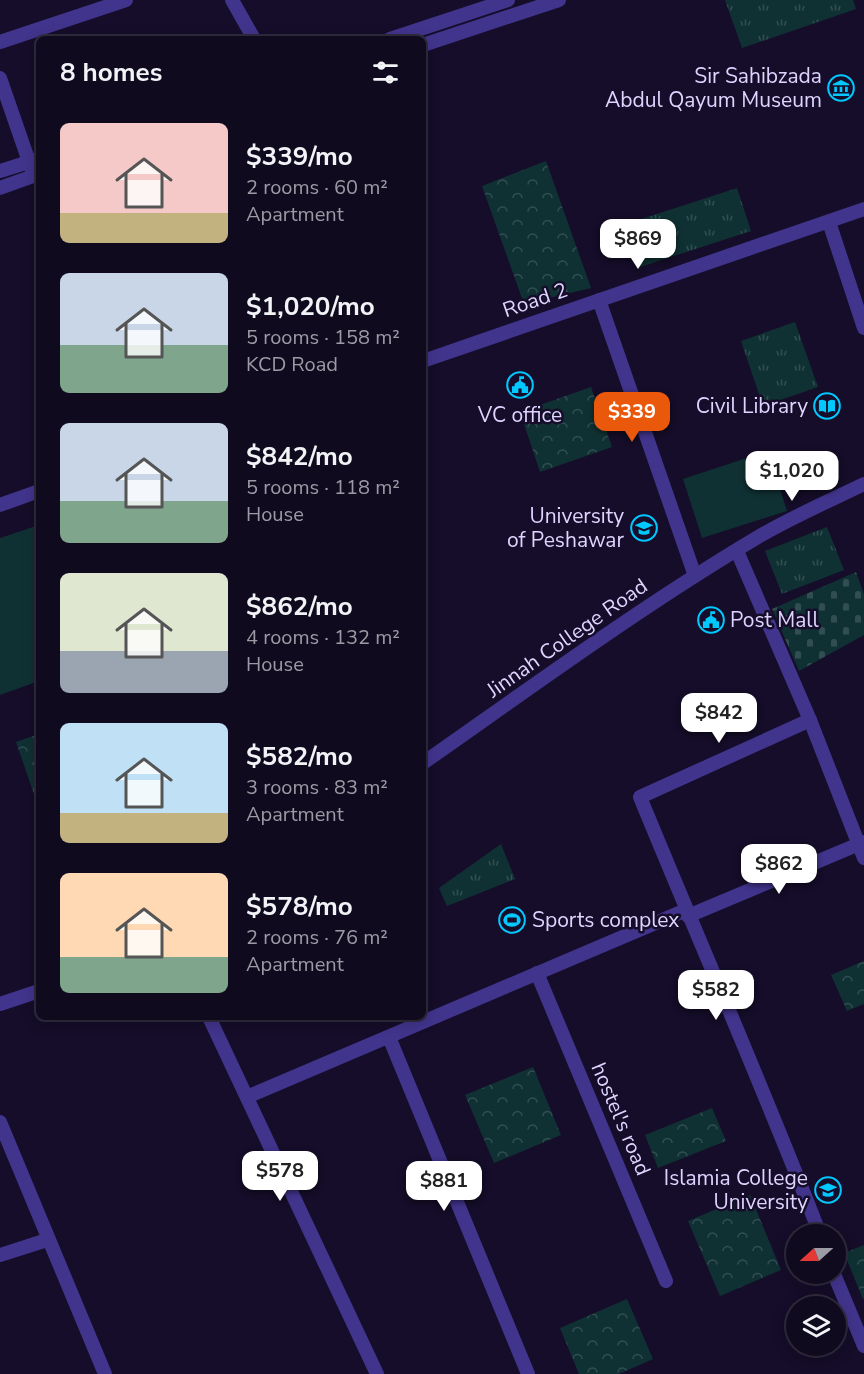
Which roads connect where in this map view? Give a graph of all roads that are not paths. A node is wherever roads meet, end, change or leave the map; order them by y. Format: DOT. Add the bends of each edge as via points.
graph roads {
  1 [pos="126,0"];
  2 [pos="231,0"];
  3 [pos="508,0"];
  4 [pos="559,0"];
  5 [pos="252,36"];
  6 [pos="399,36"];
  7 [pos="0,42"];
  8 [pos="426,44"];
  9 [pos="0,78"];
  10 [pos="35,160"];
  11 [pos="0,171"];
  12 [pos="36,175"];
  13 [pos="0,188"];
  14 [pos="864,209"];
  15 [pos="829,222"];
  16 [pos="599,300"];
  17 [pos="864,328"];
  18 [pos="426,360"];
  19 [pos="864,484"];
  20 [pos="36,492"];
  21 [pos="0,505"];
  22 [pos="737,551"];
  23 [pos="695,576"];
  24 [pos="810,720"];
  25 [pos="426,762"];
  26 [pos="862,848"];
  27 [pos="687,913"];
  28 [pos="537,973"];
  29 [pos="36,992"];
  30 [pos="0,1004"];
  31 [pos="211,1020"];
  32 [pos="389,1037"];
  33 [pos="249,1096"];
  34 [pos="0,1122"];
  35 [pos="815,1224"];
  36 [pos="48,1240"];
  37 [pos="0,1255"];
  38 [pos="666,1281"];
  39 [pos="839,1284"];
  40 [pos="860,1324"];
  41 [pos="864,1346"];
  42 [pos="371,1372"];
  43 [pos="105,1374"];
  44 [pos="528,1374"];
  1 -- 7 [label="street"];
  2 -- 5 [label="street"];
  3 -- 6 [label="street"];
  4 -- 8 [label="street"];
  9 -- 10 [label="street"];
  10 -- 11 [label="street"];
  12 -- 13 [label="street"];
  14 -- 15 [label="street, Road 2"];
  15 -- 16 [label="street, Road 2"];
  15 -- 17 [label="street"];
  16 -- 18 [label="street, Road 2"];
  16 -- 23 [label="street"];
  19 -- 22 [label="street, Jinnah College Road"];
  20 -- 21 [label="street"];
  22 -- 23 [label="street, Jinnah College Road"];
  22 -- 24 [label="street"];
  23 -- 25 [label="street, Jinnah College Road"];
  24 -- 26 [label="street"];
  24 -- 27 [label="street" via="640,797"];
  26 -- 27 [label="street"];
  27 -- 28 [label="street"];
  27 -- 35 [label="street"];
  28 -- 32 [label="street"];
  28 -- 38 [label="street, hostel's road"];
  29 -- 30 [label="street"];
  31 -- 33 [label="street"];
  32 -- 33 [label="street"];
  32 -- 44 [label="street"];
  33 -- 42 [label="street"];
  34 -- 36 [label="street"];
  36 -- 37 [label="street"];
  36 -- 43 [label="street"];
  39 -- 40 [label="street"];
  40 -- 41 [label="street"];
}
